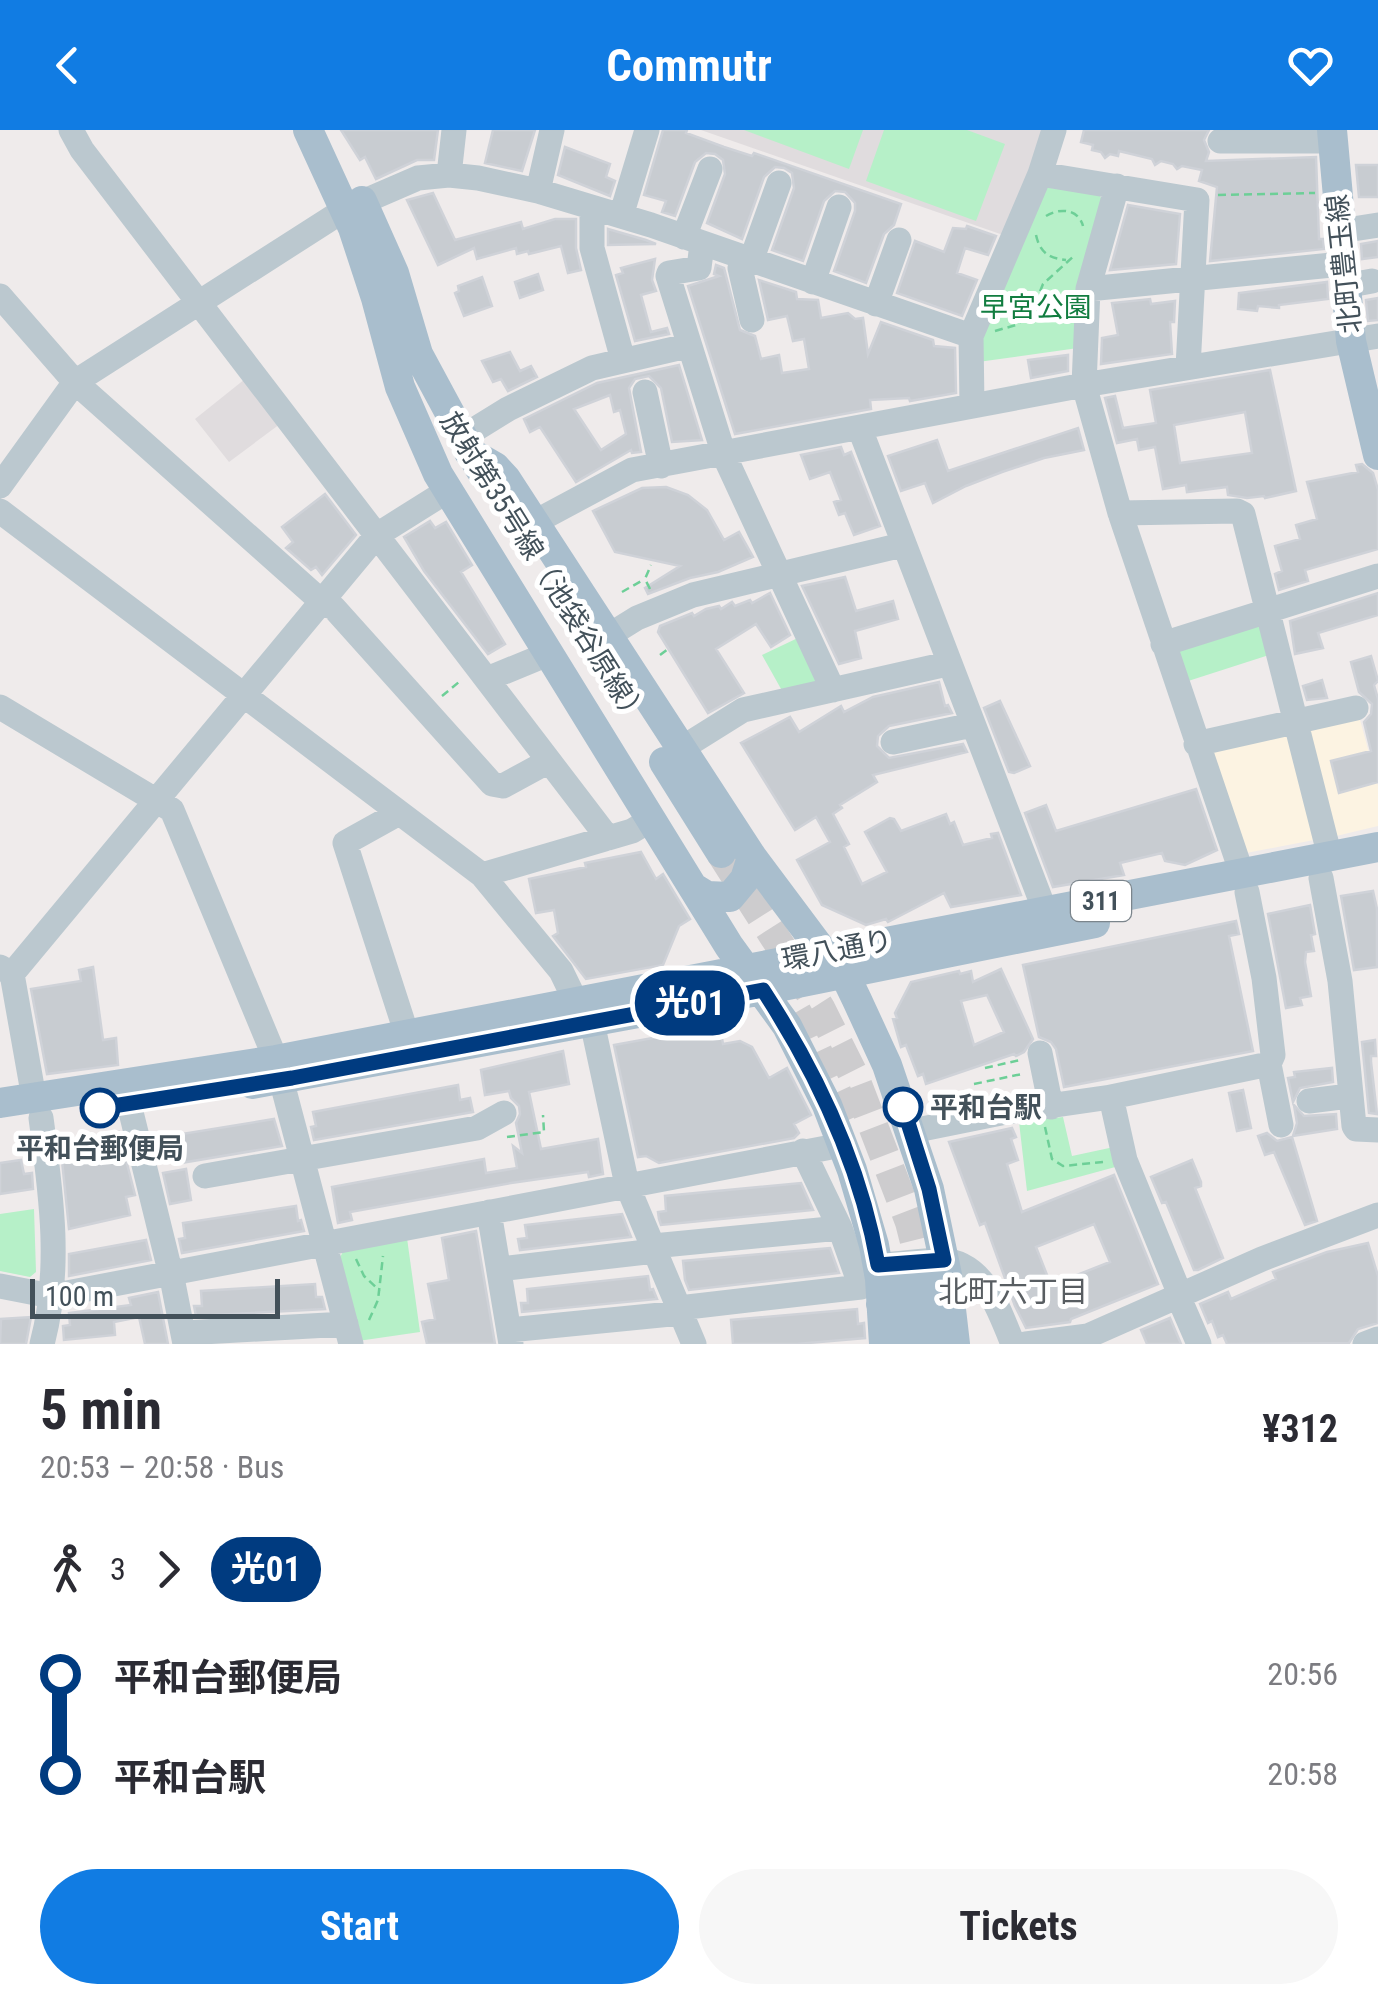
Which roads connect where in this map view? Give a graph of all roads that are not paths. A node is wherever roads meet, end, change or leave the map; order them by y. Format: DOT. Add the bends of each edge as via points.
graph roads {
  1 [pos="70,130"];
  2 [pos="308,130"];
  3 [pos="318,130"];
  4 [pos="454,130"];
  5 [pos="552,130"];
  6 [pos="647,130"];
  7 [pos="1054,130"];
  8 [pos="1332,135"];
  9 [pos="1220,141"];
  10 [pos="710,169"];
  11 [pos="1040,174"];
  12 [pos="449,175"];
  13 [pos="779,183"];
  14 [pos="1118,186"];
  15 [pos="538,192"];
  16 [pos="353,206"];
  17 [pos="839,207"];
  18 [pos="592,208"];
  19 [pos="621,216"];
  20 [pos="1378,225"];
  21 [pos="1340,232"];
  22 [pos="693,240"];
  23 [pos="899,240"];
  24 [pos="747,259"];
  25 [pos="1353,277"];
  26 [pos="1194,280"];
  27 [pos="813,282"];
  28 [pos="385,285"];
  29 [pos="1088,288"];
  30 [pos="0,296"];
  31 [pos="199,303"];
  32 [pos="876,304"];
  33 [pos="752,320"];
  34 [pos="972,333"];
  35 [pos="1365,339"];
  36 [pos="688,346"];
  37 [pos="623,360"];
  38 [pos="1188,367"];
  39 [pos="75,382"];
  40 [pos="1084,385"];
  41 [pos="1370,390"];
  42 [pos="645,392"];
  43 [pos="972,406"];
  44 [pos="860,428"];
  45 [pos="465,445"];
  46 [pos="724,455"];
  47 [pos="1378,455"];
  48 [pos="661,466"];
  49 [pos="0,486"];
  50 [pos="447,491"];
  51 [pos="0,511"];
  52 [pos="1120,514"];
  53 [pos="536,522"];
  54 [pos="377,535"];
  55 [pos="902,545"];
  56 [pos="780,575"];
  57 [pos="1378,576"];
  58 [pos="321,601"];
  59 [pos="1267,611"];
  60 [pos="608,636"];
  61 [pos="1163,644"];
  62 [pos="548,654"];
  63 [pos="948,664"];
  64 [pos="482,673"];
  65 [pos="833,690"];
  66 [pos="243,695"];
  67 [pos="0,707"];
  68 [pos="1356,708"];
  69 [pos="1295,723"];
  70 [pos="972,725"];
  71 [pos="893,742"];
  72 [pos="1196,744"];
  73 [pos="679,750"];
  74 [pos="550,761"];
  75 [pos="157,800"];
  76 [pos="399,813"];
  77 [pos="652,819"];
  78 [pos="608,838"];
  79 [pos="1378,847"];
  80 [pos="752,857"];
  81 [pos="707,868"];
  82 [pos="1326,868"];
  83 [pos="1378,868"];
  84 [pos="482,875"];
  85 [pos="1244,884"];
  86 [pos="1044,911"];
  87 [pos="834,963"];
  88 [pos="6,970"];
  89 [pos="754,980"];
  90 [pos="584,1012"];
  91 [pos="408,1035"];
  92 [pos="1041,1059"];
  93 [pos="1268,1064"];
  94 [pos="279,1070"];
  95 [pos="1349,1096"];
  96 [pos="1111,1097"];
  97 [pos="1308,1101"];
  98 [pos="0,1103"];
  99 [pos="1057,1103"];
  100 [pos="129,1104"];
  101 [pos="37,1108"];
  102 [pos="500,1116"];
  103 [pos="0,1124"];
  104 [pos="1281,1125"];
  105 [pos="912,1130"];
  106 [pos="1378,1130"];
  107 [pos="842,1145"];
  108 [pos="803,1151"];
  109 [pos="303,1160"];
  110 [pos="204,1176"];
  111 [pos="627,1185"];
  112 [pos="489,1212"];
  113 [pos="1378,1216"];
  114 [pos="840,1228"];
  115 [pos="325,1243"];
  116 [pos="654,1249"];
  117 [pos="944,1260"];
  118 [pos="878,1265"];
  119 [pos="499,1269"];
  120 [pos="171,1273"];
  121 [pos="0,1286"];
  122 [pos="51,1296"];
  123 [pos="1180,1297"];
  124 [pos="917,1302"];
  125 [pos="680,1310"];
  126 [pos="1126,1333"];
  127 [pos="348,1334"];
  128 [pos="510,1337"];
  129 [pos="185,1338"];
  130 [pos="1378,1339"];
  131 [pos="42,1344"];
  132 [pos="694,1344"];
  133 [pos="884,1344"];
  134 [pos="908,1344"];
  135 [pos="933,1344"];
  136 [pos="955,1344"];
  137 [pos="1013,1344"];
  138 [pos="1026,1344"];
  139 [pos="1199,1344"];
  140 [pos="1365,1344"];
  1 -- 31 [label="street"];
  2 -- 16 [label="main road"];
  3 -- 16 [label="main road"];
  4 -- 12 [label="street"];
  5 -- 15 [label="street"];
  6 -- 19 [label="street"];
  7 -- 11 [label="street"];
  8 -- 9 [label="street"];
  8 -- 21 [label="main road, 北町豊玉線"];
  10 -- 22 [label="street"];
  11 -- 14 [label="street"];
  11 -- 34 [label="street"];
  12 -- 15 [label="street"];
  12 -- 16 [label="street" via="418,178"];
  13 -- 24 [label="street"];
  14 -- 26 [label="street" via="1197,200"];
  14 -- 29 [label="street"];
  15 -- 18 [label="street"];
  16 -- 28 [label="main road"];
  16 -- 31 [label="street"];
  17 -- 27 [label="street"];
  18 -- 19 [label="street"];
  18 -- 37 [label="street" via="592,248"];
  19 -- 22 [label="street"];
  20 -- 21 [label="street"];
  21 -- 25 [label="main road, 北町豊玉線"];
  22 -- 24 [label="street"];
  22 -- 36 [label="street" via="699,268 668,276"];
  23 -- 32 [label="street"];
  24 -- 27 [label="street"];
  24 -- 33 [label="street" via="740,268"];
  25 -- 26 [label="street"];
  25 -- 35 [label="main road, 北町豊玉線"];
  26 -- 29 [label="street"];
  26 -- 38 [label="street"];
  27 -- 32 [label="street"];
  28 -- 45 [label="main road, 放射第35号線（池袋谷原線）"];
  28 -- 50 [label="main road" via="404,401"];
  28 -- 81 [label="main road, 放射第35号線（池袋谷原線）" via="417,400"];
  29 -- 40 [label="street"];
  30 -- 39 [label="street"];
  31 -- 39 [label="street"];
  31 -- 54 [label="street"];
  32 -- 34 [label="street"];
  34 -- 43 [label="street"];
  35 -- 38 [label="street"];
  35 -- 41 [label="main road, 北町豊玉線"];
  36 -- 37 [label="street"];
  36 -- 46 [label="street"];
  37 -- 45 [label="street" via="508,409"];
  38 -- 40 [label="street"];
  39 -- 49 [label="street"];
  39 -- 58 [label="street"];
  40 -- 43 [label="street"];
  40 -- 52 [label="street"];
  41 -- 47 [label="main road, 北町豊玉線"];
  42 -- 48 [label="street"];
  43 -- 44 [label="street"];
  44 -- 46 [label="street"];
  44 -- 55 [label="street"];
  45 -- 53 [label="main road" via="506,478"];
  45 -- 81 [label="main road, 放射第35号線（池袋谷原線）"];
  46 -- 48 [label="street"];
  46 -- 56 [label="street"];
  48 -- 53 [label="street" via="632,470"];
  50 -- 54 [label="street"];
  50 -- 62 [label="main road"];
  51 -- 66 [label="street"];
  52 -- 59 [label="street" via="1240,512"];
  52 -- 61 [label="street"];
  53 -- 60 [label="main road"];
  54 -- 58 [label="street"];
  54 -- 64 [label="street"];
  55 -- 56 [label="street"];
  55 -- 63 [label="street"];
  56 -- 60 [label="street" via="693,595"];
  56 -- 65 [label="street"];
  57 -- 59 [label="street"];
  58 -- 66 [label="street"];
  58 -- 74 [label="street" via="492,784 504,786"];
  59 -- 61 [label="street"];
  59 -- 69 [label="street"];
  60 -- 73 [label="main road"];
  61 -- 72 [label="street"];
  62 -- 64 [label="street"];
  62 -- 77 [label="main road"];
  63 -- 65 [label="street"];
  63 -- 70 [label="street"];
  64 -- 74 [label="street"];
  65 -- 73 [label="street" via="743,710"];
  66 -- 75 [label="street"];
  66 -- 76 [label="street"];
  67 -- 75 [label="street"];
  68 -- 69 [label="street"];
  69 -- 72 [label="street"];
  69 -- 82 [label="street"];
  70 -- 71 [label="street"];
  70 -- 86 [label="street"];
  72 -- 85 [label="street"];
  73 -- 80 [label="main road"];
  74 -- 78 [label="street"];
  75 -- 88 [label="street"];
  75 -- 94 [label="street" via="172,810"];
  76 -- 84 [label="street"];
  76 -- 91 [label="street" via="345,843"];
  77 -- 78 [label="street"];
  77 -- 81 [label="main road"];
  78 -- 84 [label="street" via="567,861"];
  79 -- 82 [label="main road, 環八通り / 311"];
  80 -- 81 [label="main road" via="730,897 707,896"];
  80 -- 87 [label="main road"];
  81 -- 89 [label="main road"];
  82 -- 83 [label="main road, 環八通り / 311"];
  82 -- 85 [label="main road, 環八通り / 311"];
  82 -- 95 [label="street"];
  84 -- 90 [label="street" via="522,906"];
  85 -- 86 [label="main road, 環八通り / 311"];
  85 -- 87 [label="main road, 環八通り / 311"];
  85 -- 93 [label="street" via="1264,978 1273,1056"];
  86 -- 87 [label="main road, 環八通り / 311"];
  87 -- 89 [label="main road, 環八通り / 311"];
  87 -- 105 [label="main road"];
  88 -- 101 [label="street"];
  89 -- 90 [label="main road, 環八通り / 311"];
  89 -- 90 [label="main road, 環八通り / 311" via="624,982"];
  89 -- 107 [label="main road" via="786,1026"];
  90 -- 91 [label="main road, 環八通り / 311"];
  90 -- 94 [label="main road, 環八通り / 311"];
  90 -- 111 [label="street" via="624,1144"];
  91 -- 94 [label="main road, 環八通り / 311"];
  92 -- 99 [label="street"];
  93 -- 96 [label="street"];
  93 -- 104 [label="street"];
  94 -- 100 [label="main road, 環八通り / 311"];
  94 -- 101 [label="main road, 環八通り / 311"];
  94 -- 109 [label="street"];
  95 -- 97 [label="street"];
  95 -- 106 [label="street" via="1354,1128"];
  96 -- 99 [label="street"];
  96 -- 123 [label="street" via="1124,1158"];
  98 -- 101 [label="main road, 環八通り / 311"];
  99 -- 105 [label="street"];
  100 -- 101 [label="main road, 環八通り / 311"];
  100 -- 120 [label="street"];
  101 -- 103 [label="main road, 環八通り / 311"];
  101 -- 122 [label="street" via="53,1208"];
  102 -- 109 [label="street" via="477,1128"];
  105 -- 117 [label="main road"];
  107 -- 108 [label="street"];
  107 -- 118 [label="main road"];
  108 -- 111 [label="street"];
  108 -- 114 [label="street"];
  109 -- 110 [label="street"];
  109 -- 115 [label="street"];
  111 -- 112 [label="street"];
  111 -- 116 [label="street"];
  112 -- 115 [label="street"];
  112 -- 119 [label="street"];
  113 -- 123 [label="street"];
  114 -- 116 [label="street"];
  114 -- 125 [label="street" via="861,1287"];
  115 -- 120 [label="street"];
  115 -- 127 [label="street"];
  116 -- 119 [label="street"];
  116 -- 125 [label="street"];
  117 -- 118 [label="street"];
  117 -- 124 [label="main road"];
  117 -- 137 [label="street" via="985,1285"];
  118 -- 124 [label="main road"];
  119 -- 128 [label="street"];
  120 -- 122 [label="street"];
  120 -- 129 [label="street"];
  121 -- 122 [label="street"];
  122 -- 131 [label="street"];
  123 -- 126 [label="street"];
  123 -- 139 [label="street"];
  124 -- 133 [label="main road"];
  124 -- 134 [label="main road"];
  124 -- 135 [label="main road"];
  124 -- 136 [label="main road"];
  125 -- 128 [label="street"];
  125 -- 132 [label="street"];
  126 -- 138 [label="street"];
  127 -- 129 [label="street"];
  130 -- 140 [label="street"];
}
